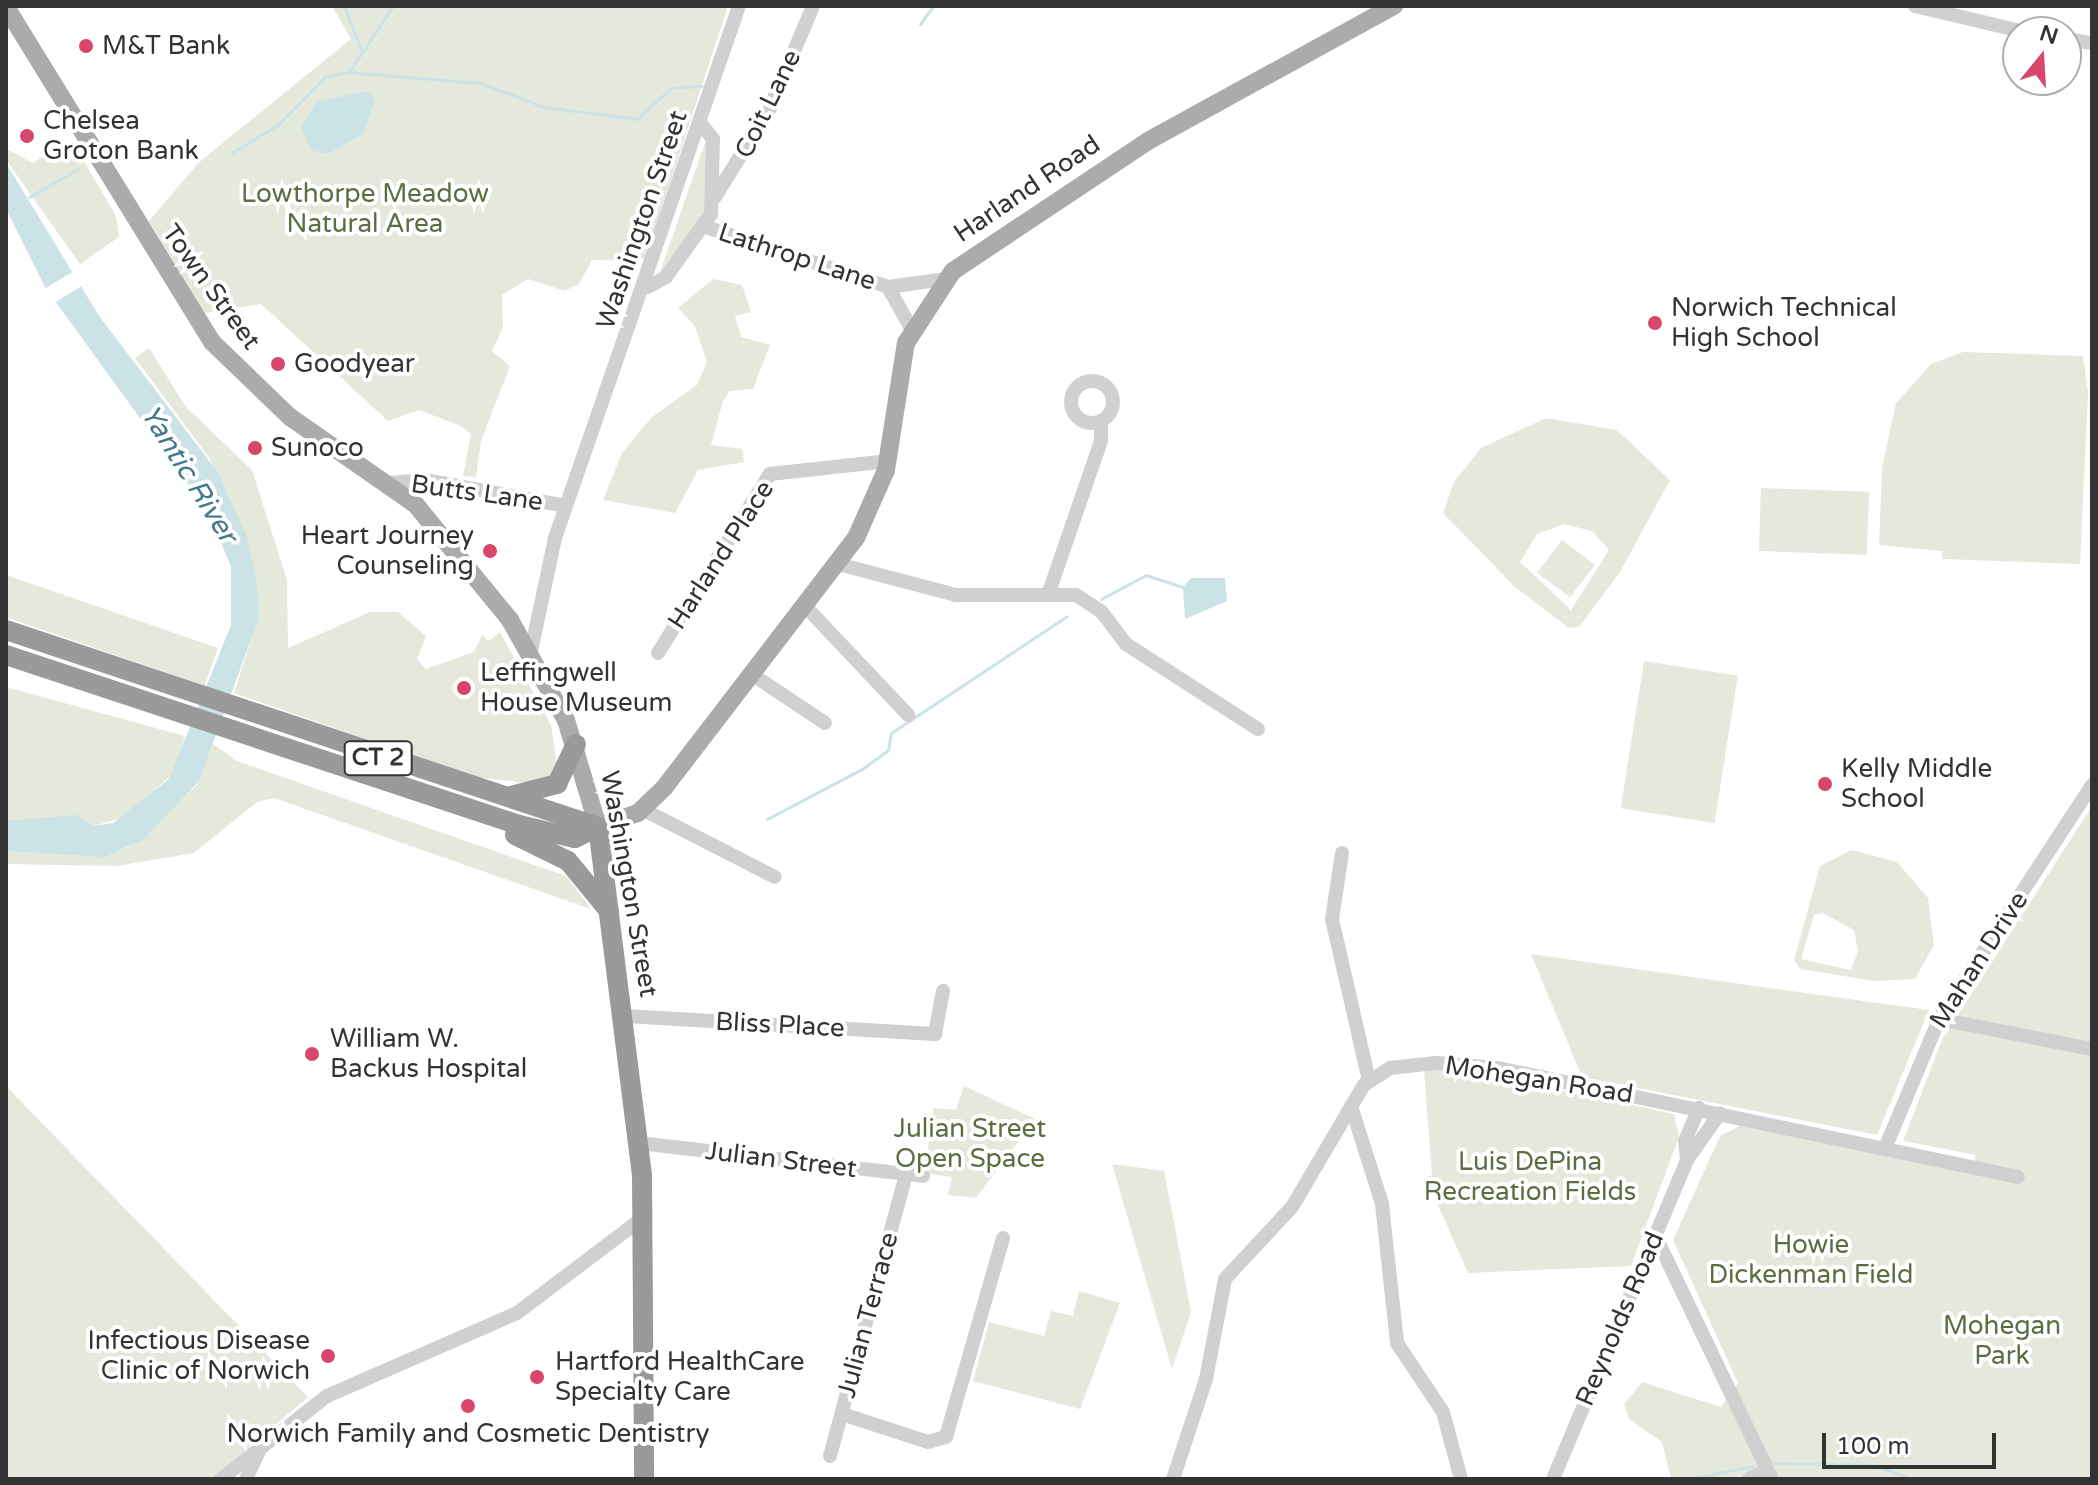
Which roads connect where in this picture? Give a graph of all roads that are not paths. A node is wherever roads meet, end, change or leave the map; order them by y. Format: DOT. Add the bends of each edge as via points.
graph roads {
  1 [pos="739,6"];
  2 [pos="813,6"];
  3 [pos="1394,6"];
  4 [pos="1915,6"];
  5 [pos="6,7"];
  6 [pos="2002,27"];
  7 [pos="703,126"];
  8 [pos="715,197"];
  9 [pos="706,227"];
  10 [pos="946,279"];
  11 [pos="648,287"];
  12 [pos="888,287"];
  13 [pos="912,330"];
  14 [pos="1101,421"];
  15 [pos="888,461"];
  16 [pos="389,483"];
  17 [pos="566,506"];
  18 [pos="838,564"];
  19 [pos="1049,592"];
  20 [pos="806,607"];
  21 [pos="6,630"];
  22 [pos="531,651"];
  23 [pos="658,653"];
  24 [pos="6,655"];
  25 [pos="750,673"];
  26 [pos="908,715"];
  27 [pos="825,723"];
  28 [pos="1258,729"];
  29 [pos="576,744"];
  30 [pos="2092,785"];
  31 [pos="503,797"];
  32 [pos="439,802"];
  33 [pos="642,809"];
  34 [pos="598,827"];
  35 [pos="1342,853"];
  36 [pos="775,877"];
  37 [pos="613,917"];
  38 [pos="943,991"];
  39 [pos="625,1016"];
  40 [pos="1939,1019"];
  41 [pos="2092,1049"];
  42 [pos="1369,1080"];
  43 [pos="1351,1106"];
  44 [pos="1699,1108"];
  45 [pos="1720,1113"];
  46 [pos="639,1143"];
  47 [pos="1886,1146"];
  48 [pos="1687,1160"];
  49 [pos="906,1174"];
  50 [pos="923,1176"];
  51 [pos="2018,1177"];
  52 [pos="644,1217"];
  53 [pos="1655,1235"];
  54 [pos="1003,1238"];
  55 [pos="842,1414"];
  56 [pos="262,1445"];
  57 [pos="830,1456"];
  58 [pos="1770,1475"];
  59 [pos="221,1479"];
  60 [pos="246,1479"];
  61 [pos="644,1479"];
  62 [pos="1173,1479"];
  63 [pos="1461,1479"];
  64 [pos="1553,1479"];
  65 [pos="1749,1479"];
  1 -- 7 [label="street, Washington Street"];
  2 -- 8 [label="street, Coit Lane" via="770,108"];
  3 -- 10 [label="main road, Harland Road" via="1148,141 988,243"];
  4 -- 6 [label="street"];
  5 -- 16 [label="main road, Town Street" via="212,342 262,394"];
  7 -- 8 [label="street, Lathrop Lane" via="713,139"];
  7 -- 11 [label="street, Washington Street"];
  8 -- 9 [label="street, Lathrop Lane"];
  9 -- 11 [label="street, Lathrop Lane" via="662,282"];
  9 -- 12 [label="street, Lathrop Lane"];
  10 -- 12 [label="street, Lathrop Lane"];
  10 -- 13 [label="main road, Harland Road"];
  11 -- 17 [label="street, Washington Street"];
  12 -- 13 [label="street, Lathrop Lane"];
  13 -- 15 [label="main road, Harland Road"];
  14 -- 19 [label="street" via="1101,441"];
  15 -- 18 [label="main road, Harland Road" via="872,510"];
  15 -- 23 [label="street, Harland Place" via="770,474"];
  16 -- 17 [label="street, Butts Lane" via="425,480"];
  16 -- 22 [label="main road, Town Street" via="450,543"];
  17 -- 22 [label="street, Washington Street"];
  18 -- 19 [label="street" via="945,593"];
  18 -- 20 [label="main road, Harland Road"];
  19 -- 28 [label="street" via="1093,604 1126,644"];
  20 -- 25 [label="main road, Harland Road"];
  20 -- 26 [label="street"];
  21 -- 31 [label="highway, CT 2"];
  22 -- 29 [label="main road, Washington Street"];
  24 -- 32 [label="highway, CT 2"];
  25 -- 27 [label="street"];
  25 -- 33 [label="main road, Harland Road"];
  29 -- 31 [label="highway" via="557,784"];
  29 -- 34 [label="main road, Washington Street"];
  30 -- 40 [label="street, Mahan Drive"];
  31 -- 34 [label="highway, CT 2"];
  32 -- 34 [label="highway" via="569,837"];
  32 -- 37 [label="highway, CT 2" via="460,817 557,853"];
  33 -- 34 [label="main road, Harland Road"];
  33 -- 36 [label="street"];
  34 -- 37 [label="highway, Washington Street"];
  35 -- 42 [label="street" via="1332,919"];
  37 -- 39 [label="highway, Washington Street"];
  38 -- 39 [label="street, Bliss Place" via="935,1034"];
  39 -- 46 [label="highway, Washington Street"];
  40 -- 41 [label="street"];
  40 -- 47 [label="street, Mahan Drive"];
  42 -- 43 [label="street"];
  42 -- 44 [label="street, Mohegan Road" via="1401,1066 1466,1064"];
  43 -- 62 [label="street" via="1292,1207 1222,1285 1206,1379"];
  43 -- 63 [label="street" via="1382,1204 1397,1343 1443,1412"];
  44 -- 45 [label="street, Mohegan Road"];
  44 -- 48 [label="street, Reynolds Road" via="1685,1141"];
  45 -- 47 [label="street, Mohegan Road"];
  45 -- 48 [label="street, Reynolds Road"];
  46 -- 49 [label="street, Julian Street"];
  46 -- 52 [label="highway, Washington Street"];
  47 -- 51 [label="street, Mohegan Road"];
  48 -- 53 [label="street, Reynolds Road"];
  49 -- 50 [label="street, Julian Street"];
  49 -- 55 [label="street, Julian Terrace"];
  52 -- 56 [label="street" via="517,1313 336,1390"];
  52 -- 61 [label="highway, Washington Street"];
  53 -- 58 [label="street"];
  53 -- 64 [label="street, Reynolds Road"];
  54 -- 55 [label="street" via="946,1437 928,1442"];
  55 -- 57 [label="street, Julian Terrace"];
  56 -- 59 [label="street"];
  56 -- 60 [label="street"];
  58 -- 65 [label="street"];
}
